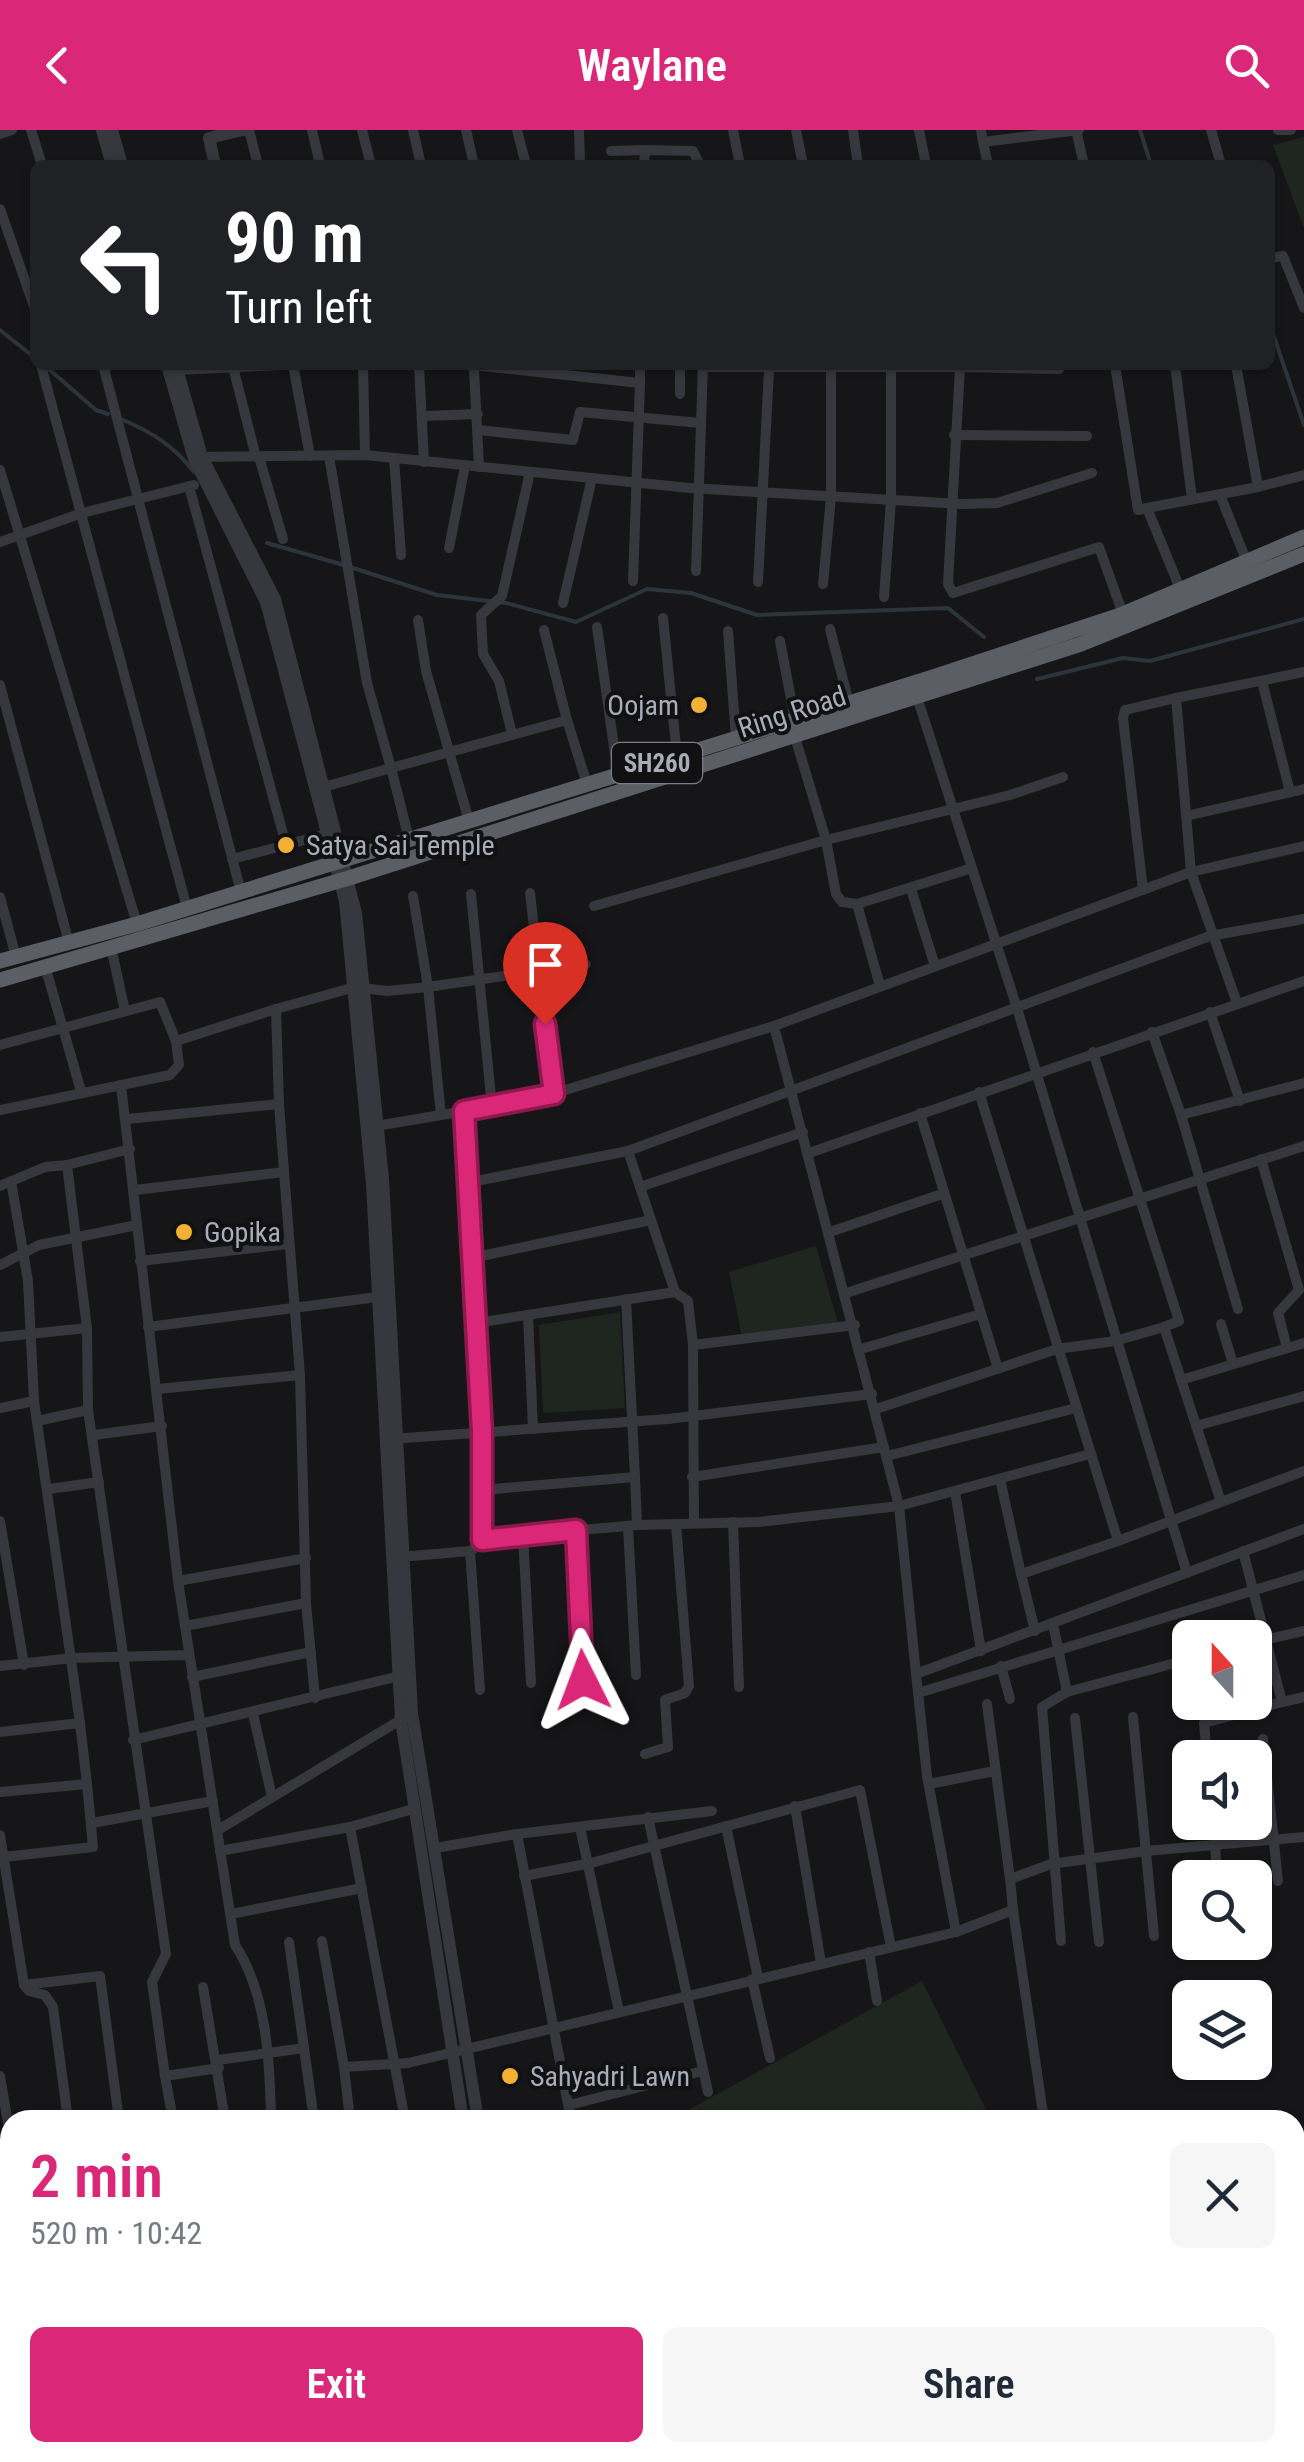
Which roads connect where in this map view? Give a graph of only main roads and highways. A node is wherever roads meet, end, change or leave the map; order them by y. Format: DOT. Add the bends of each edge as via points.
graph roads {
  1 [pos="1304,537"];
  2 [pos="1304,554"];
  3 [pos="894,697"];
  4 [pos="795,728"];
  5 [pos="8,959"];
  6 [pos="0,980"];
  1 -- 3 [label="highway, Ring Road / SH260" via="1182,591"];
  2 -- 3 [label="highway, Ring Road / SH260" via="1142,622 917,697"];
  3 -- 4 [label="highway, Ring Road / SH260"];
  3 -- 4 [label="highway, Ring Road / SH260" via="850,703"];
  4 -- 5 [label="highway, Ring Road / SH260" via="736,738"];
  4 -- 6 [label="highway, Ring Road / SH260" via="344,879"];
}
